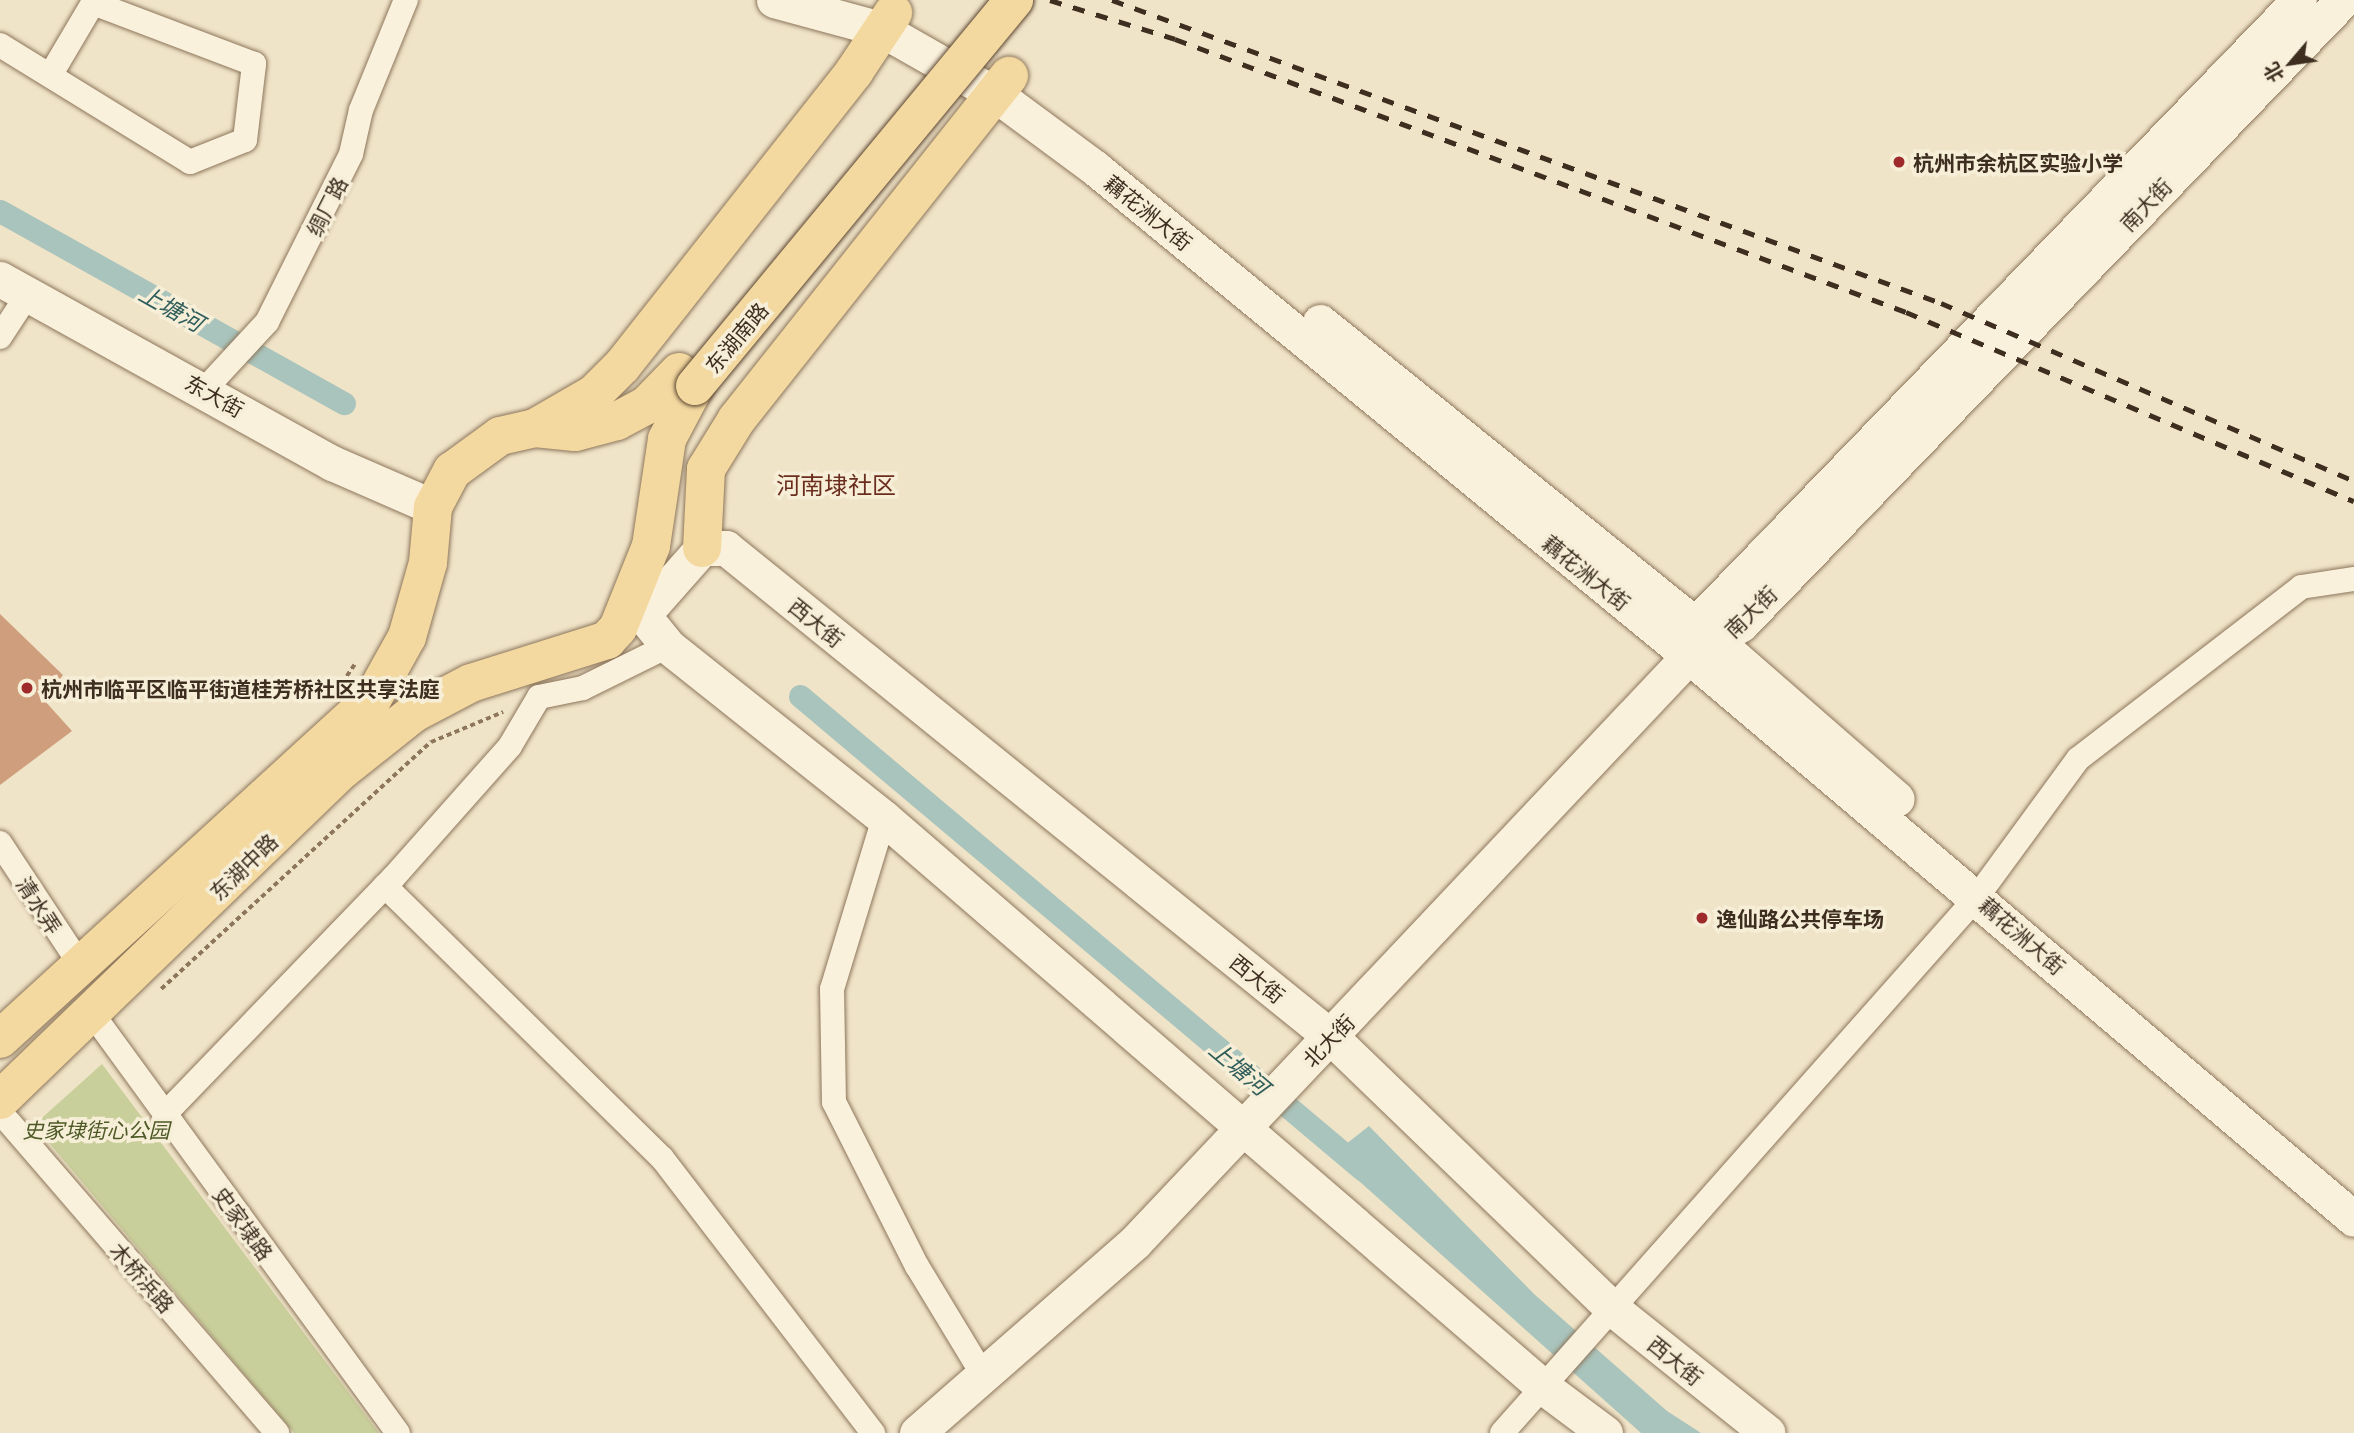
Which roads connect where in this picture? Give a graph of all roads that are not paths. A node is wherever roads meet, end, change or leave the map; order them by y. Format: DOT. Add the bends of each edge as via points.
graph roads {
  1 [pos="406,0"];
  2 [pos="774,0"];
  3 [pos="845,0"];
  4 [pos="989,0"];
  5 [pos="1014,0"];
  6 [pos="2299,0"];
  7 [pos="2343,0"];
  8 [pos="887,21"];
  9 [pos="0,45"];
  10 [pos="51,74"];
  11 [pos="1002,85"];
  12 [pos="14,286"];
  13 [pos="0,337"];
  14 [pos="687,379"];
  15 [pos="205,389"];
  16 [pos="535,428"];
  17 [pos="433,507"];
  18 [pos="714,548"];
  19 [pos="2354,579"];
  20 [pos="635,611"];
  21 [pos="1701,641"];
  22 [pos="668,646"];
  23 [pos="512,670"];
  24 [pos="884,818"];
  25 [pos="0,843"];
  26 [pos="385,886"];
  27 [pos="1984,889"];
  28 [pos="81,966"];
  29 [pos="91,1012"];
  30 [pos="1331,1037"];
  31 [pos="0,1040"];
  32 [pos="4,1110"];
  33 [pos="164,1115"];
  34 [pos="1246,1125"];
  35 [pos="2354,1191"];
  36 [pos="2354,1219"];
  37 [pos="1613,1309"];
  38 [pos="983,1375"];
  39 [pos="1542,1386"];
  40 [pos="278,1433"];
  41 [pos="398,1433"];
  42 [pos="873,1433"];
  43 [pos="917,1433"];
  44 [pos="1502,1433"];
  45 [pos="1605,1433"];
  46 [pos="1768,1433"];
  1 -- 15 [label="street, 绸厂路" via="360,110 351,154 267,323"];
  2 -- 8 [label="main road, 藕花洲大街"];
  3 -- 8 [label="main road, 藕花洲大街"];
  4 -- 14 [label="main road, 东湖南路"];
  5 -- 14 [label="main road, 东湖南路, bridge"];
  6 -- 21 [label="main road, 南大街"];
  7 -- 21 [label="main road, 南大街"];
  8 -- 11 [label="main road, 藕花洲大街"];
  8 -- 16 [label="main road" via="854,72 622,366 594,394"];
  9 -- 10 [label="street"];
  10 -- 10 [label="street" via="190,162 246,140 254,64 93,2"];
  11 -- 18 [label="main road" via="737,419 706,469"];
  11 -- 21 [label="main road, 藕花洲大街" via="1106,177"];
  12 -- 13 [label="street"];
  12 -- 15 [label="main road, 东大街"];
  14 -- 16 [label="main road, 东湖南路" via="647,405 576,432"];
  14 -- 20 [label="main road, 东湖南路" via="667,439 651,546"];
  15 -- 17 [label="main road, 东大街" via="332,463"];
  16 -- 17 [label="main road" via="500,436 452,471"];
  17 -- 28 [label="main road, 东湖中路" via="428,563 407,637 373,698"];
  18 -- 20 [label="main road"];
  18 -- 30 [label="main road, 西大街"];
  19 -- 27 [label="street" via="2301,587 2078,759"];
  20 -- 22 [label="main road"];
  20 -- 23 [label="main road, 东湖南路" via="607,640"];
  21 -- 27 [label="main road, 藕花洲大街"];
  21 -- 30 [label="main road, 北大街"];
  22 -- 24 [label="main road"];
  22 -- 26 [label="street" via="583,688 539,697 510,746"];
  23 -- 29 [label="main road, 东湖中路" via="471,682 414,713 342,770"];
  24 -- 34 [label="main road"];
  24 -- 38 [label="street" via="832,989 834,1102 917,1266"];
  25 -- 28 [label="street, 清水弄"];
  26 -- 33 [label="street"];
  26 -- 42 [label="street" via="662,1158"];
  27 -- 35 [label="main road, 藕花洲大街"];
  27 -- 36 [label="main road, 藕花洲大街"];
  27 -- 37 [label="street"];
  28 -- 31 [label="main road, 东湖中路"];
  29 -- 32 [label="main road, 东湖中路"];
  29 -- 33 [label="street, 史家埭路"];
  30 -- 34 [label="main road, 北大街"];
  30 -- 37 [label="main road, 西大街"];
  32 -- 40 [label="street, 木桥浜路"];
  33 -- 41 [label="street, 史家埭路"];
  34 -- 38 [label="main road, 北大街" via="1135,1242"];
  34 -- 39 [label="main road"];
  37 -- 39 [label="street"];
  37 -- 46 [label="main road, 西大街"];
  38 -- 43 [label="main road, 北大街"];
  39 -- 44 [label="street"];
  39 -- 45 [label="main road"];
}
